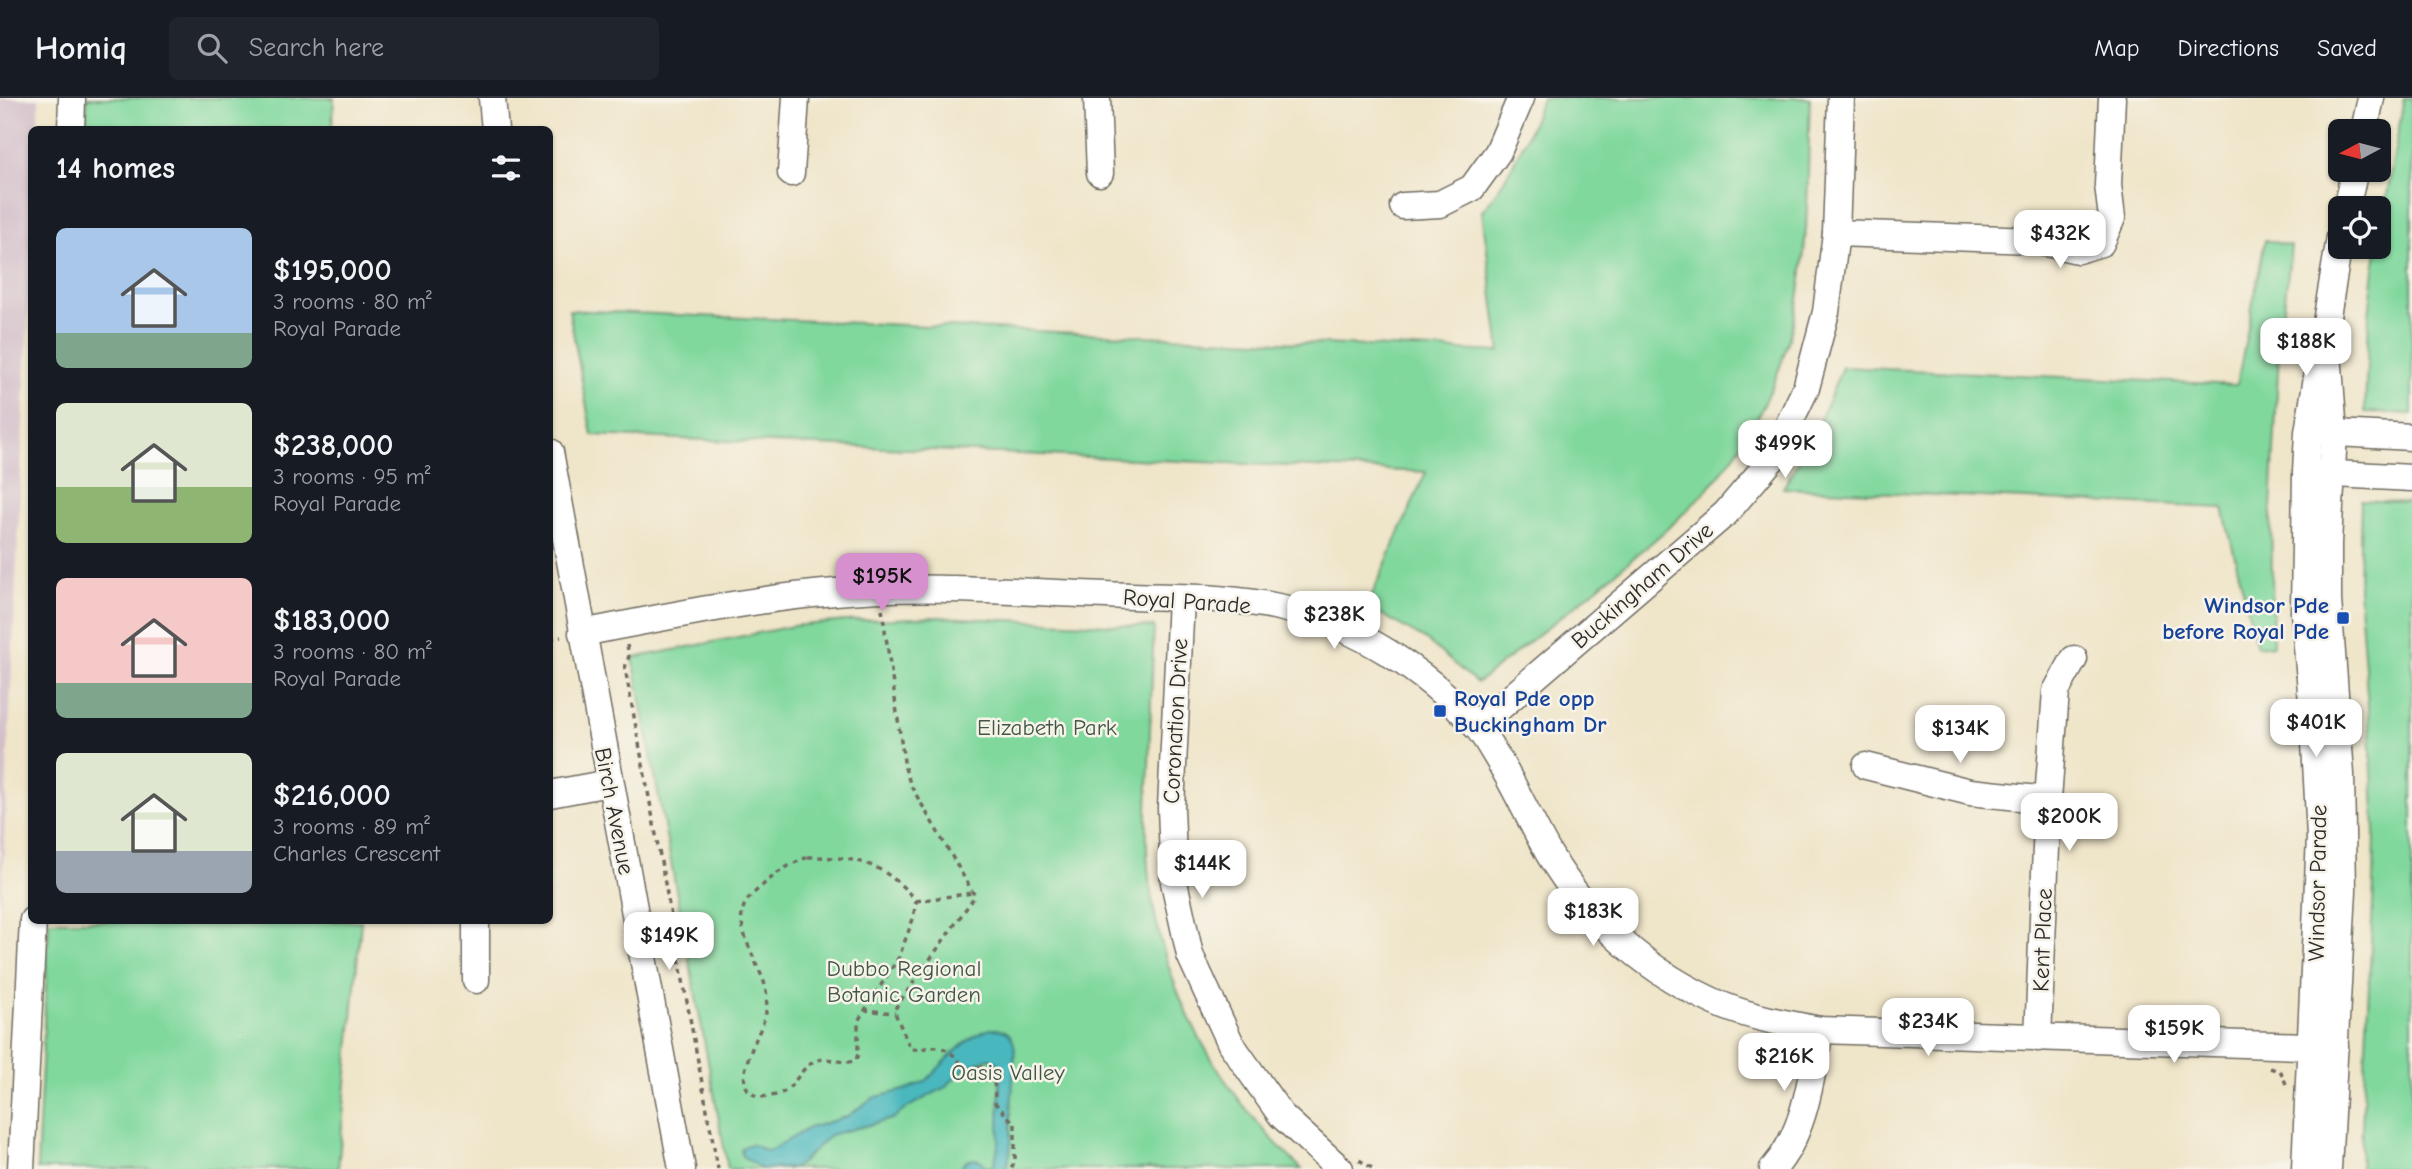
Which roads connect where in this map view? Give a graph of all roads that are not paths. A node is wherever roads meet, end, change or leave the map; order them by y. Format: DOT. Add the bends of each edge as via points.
graph roads {
  1 [pos="72,98"];
  2 [pos="492,98"];
  3 [pos="796,98"];
  4 [pos="1097,98"];
  5 [pos="1521,98"];
  6 [pos="1841,98"];
  7 [pos="2112,98"];
  8 [pos="2371,98"];
  9 [pos="2367,119"];
  10 [pos="71,126"];
  11 [pos="495,126"];
  12 [pos="791,173"];
  13 [pos="1100,173"];
  14 [pos="1403,206"];
  15 [pos="1836,233"];
  16 [pos="2336,259"];
  17 [pos="2321,432"];
  18 [pos="2412,438"];
  19 [pos="553,469"];
  20 [pos="2319,473"];
  21 [pos="2412,478"];
  22 [pos="1181,598"];
  23 [pos="582,633"];
  24 [pos="2074,659"];
  25 [pos="1478,727"];
  26 [pos="1866,766"];
  27 [pos="609,783"];
  28 [pos="553,793"];
  29 [pos="2048,800"];
  30 [pos="33,924"];
  31 [pos="476,924"];
  32 [pos="476,980"];
  33 [pos="1820,1030"];
  34 [pos="2038,1038"];
  35 [pos="2323,1046"];
  36 [pos="1348,1164"];
  37 [pos="21,1169"];
  38 [pos="682,1169"];
  39 [pos="1773,1169"];
  40 [pos="2305,1169"];
  41 [pos="2328,1169"];
  1 -- 10 [label="street"];
  2 -- 11 [label="street"];
  3 -- 12 [label="street"];
  4 -- 13 [label="street"];
  5 -- 14 [label="street" via="1498,152 1472,188 1440,204"];
  6 -- 15 [label="street, Buckingham Drive"];
  7 -- 15 [label="street" via="2108,185 2112,218 2101,243 2078,250 2033,240"];
  8 -- 9 [label="street"];
  15 -- 25 [label="street, Buckingham Drive" via="1826,312 1806,388 1772,458 1726,513"];
  16 -- 17 [label="street, Windsor Parade" via="2326,319"];
  17 -- 18 [label="street"];
  17 -- 20 [label="street, Windsor Parade"];
  19 -- 23 [label="street, Birch Avenue"];
  20 -- 21 [label="street"];
  20 -- 35 [label="street, Windsor Parade" via="2343,835 2343,890"];
  22 -- 23 [label="street, Royal Parade" via="879,589 786,597"];
  22 -- 25 [label="street, Royal Parade" via="1282,608 1366,639 1408,664"];
  22 -- 36 [label="street, Coronation Drive" via="1171,808 1174,882 1190,955 1231,1044 1281,1115"];
  23 -- 27 [label="street, Birch Avenue"];
  24 -- 29 [label="street, Kent Place" via="2056,691"];
  25 -- 33 [label="street, Royal Parade" via="1550,855 1579,899 1612,933 1687,988 1769,1020"];
  26 -- 29 [label="street" via="1970,792"];
  27 -- 28 [label="street"];
  27 -- 38 [label="street, Birch Avenue"];
  29 -- 34 [label="street, Kent Place"];
  30 -- 37 [label="street"];
  31 -- 32 [label="street"];
  33 -- 34 [label="street, Royal Parade"];
  33 -- 39 [label="street" via="1807,1098 1786,1154"];
  34 -- 35 [label="street, Royal Parade"];
  35 -- 40 [label="street, Windsor Parade"];
  35 -- 41 [label="street, Windsor Parade"];
}
